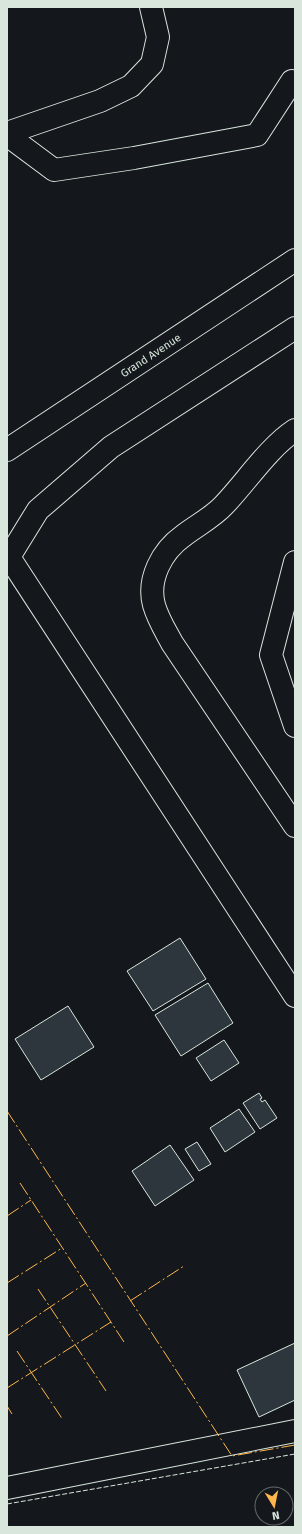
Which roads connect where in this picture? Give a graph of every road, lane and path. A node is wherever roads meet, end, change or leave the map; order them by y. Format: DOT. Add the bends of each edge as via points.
graph roads {
  1 [pos="151,7"];
  2 [pos="292,82"];
  3 [pos="7,134"];
  4 [pos="295,260"];
  5 [pos="295,328"];
  6 [pos="295,430"];
  7 [pos="7,450"];
  8 [pos="8,557"];
  9 [pos="295,562"];
  10 [pos="295,726"];
  11 [pos="295,826"];
  12 [pos="295,996"];
  13 [pos="295,1431"];
  14 [pos="7,1488"];
  1 -- 3 [label="main road" via="158,37 152,64 130,86 100,101"];
  2 -- 3 [label="main road" via="257,135 134,158 54,170"];
  4 -- 7 [label="main road, Grand Avenue"];
  5 -- 8 [label="main road" via="111,447 38,510"];
  6 -- 11 [label="main road" via="284,438 213,516 183,535 170,547 155,572 152,587 159,620 172,643"];
  8 -- 12 [label="main road"];
  9 -- 10 [label="main road" via="272,656"];
  13 -- 14 [label="main road"];
}
